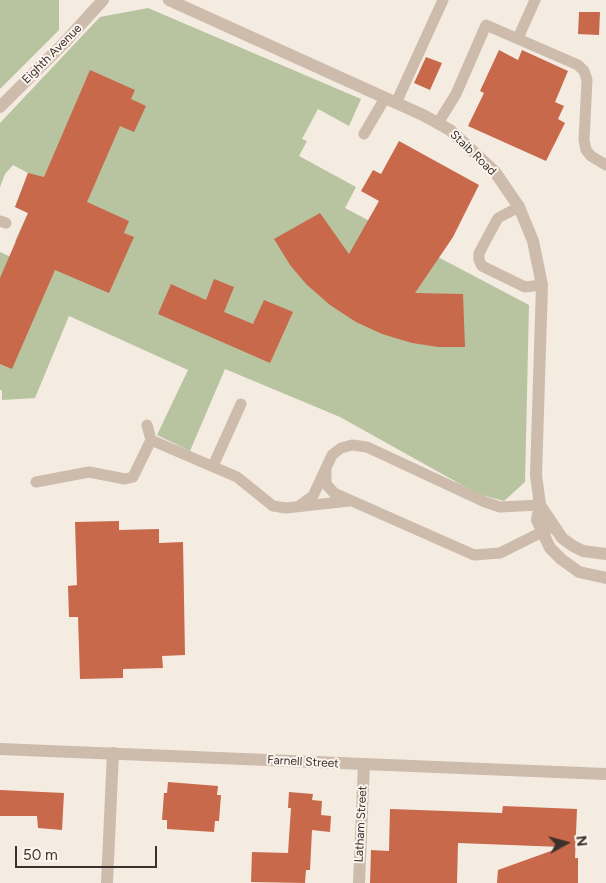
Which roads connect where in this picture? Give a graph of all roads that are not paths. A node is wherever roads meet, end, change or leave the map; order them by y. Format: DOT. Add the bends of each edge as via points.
graph roads {
  1 [pos="103,0"];
  2 [pos="169,0"];
  3 [pos="443,0"];
  4 [pos="535,0"];
  5 [pos="518,38"];
  6 [pos="390,100"];
  7 [pos="0,107"];
  8 [pos="438,123"];
  9 [pos="364,134"];
  10 [pos="606,165"];
  11 [pos="519,207"];
  12 [pos="542,285"];
  13 [pos="241,404"];
  14 [pos="147,425"];
  15 [pos="151,440"];
  16 [pos="213,466"];
  17 [pos="326,468"];
  18 [pos="36,482"];
  19 [pos="350,501"];
  20 [pos="540,505"];
  21 [pos="299,506"];
  22 [pos="553,526"];
  23 [pos="542,533"];
  24 [pos="606,554"];
  25 [pos="606,578"];
  26 [pos="0,749"];
  27 [pos="113,753"];
  28 [pos="364,764"];
  29 [pos="606,774"];
  30 [pos="107,883"];
  31 [pos="359,883"];
  1 -- 7 [label="street, Eighth Avenue"];
  2 -- 6 [label="street, Staib Road"];
  3 -- 6 [label="lane"];
  4 -- 5 [label="lane"];
  5 -- 8 [label="lane" via="486,25 456,94"];
  5 -- 10 [label="lane" via="578,65 584,71 587,80 586,150"];
  6 -- 8 [label="street, Staib Road"];
  6 -- 9 [label="lane"];
  8 -- 11 [label="street, Staib Road" via="474,150 495,172"];
  11 -- 12 [label="street, Staib Road" via="533,241"];
  11 -- 12 [label="lane" via="498,218 479,253 479,260 482,266 525,287"];
  12 -- 20 [label="street, Staib Road" via="536,475"];
  13 -- 16 [label="lane"];
  14 -- 15 [label="lane"];
  15 -- 16 [label="lane"];
  15 -- 18 [label="lane" via="133,478 90,472"];
  16 -- 21 [label="lane" via="237,477 273,506"];
  17 -- 19 [label="lane" via="326,484 334,493"];
  17 -- 20 [label="lane" via="332,455 341,448 352,445 367,447 485,502 500,506"];
  17 -- 21 [label="lane" via="313,496"];
  19 -- 21 [label="lane"];
  19 -- 23 [label="lane" via="474,555 500,553"];
  20 -- 22 [label="street, Staib Road"];
  20 -- 23 [label="street, Staib Road" via="537,520"];
  22 -- 23 [label="lane"];
  22 -- 24 [label="street, Staib Road" via="573,546"];
  23 -- 25 [label="street, Staib Road" via="550,548 569,566 588,576"];
  26 -- 27 [label="street, Farnell Street"];
  27 -- 28 [label="street, Farnell Street"];
  27 -- 30 [label="street"];
  28 -- 29 [label="street, Farnell Street"];
  28 -- 31 [label="street, Latham Street"];
}
